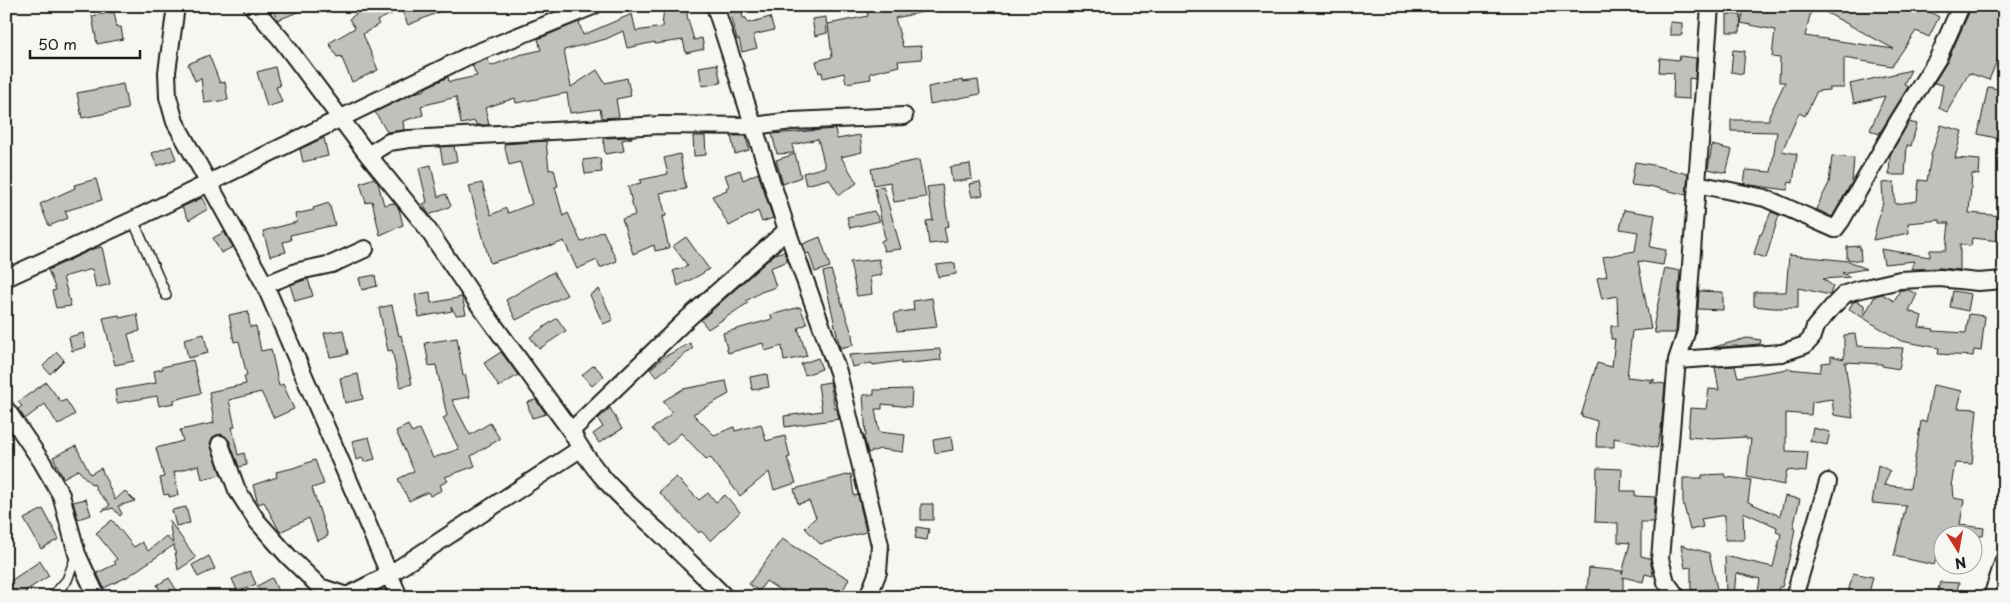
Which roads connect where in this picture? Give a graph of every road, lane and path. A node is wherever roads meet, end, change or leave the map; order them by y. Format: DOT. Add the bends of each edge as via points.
graph roads {
  1 [pos="176,6"];
  2 [pos="252,6"];
  3 [pos="593,6"];
  4 [pos="715,6"];
  5 [pos="1710,6"];
  6 [pos="1961,6"];
  7 [pos="904,116"];
  8 [pos="342,119"];
  9 [pos="753,126"];
  10 [pos="368,155"];
  11 [pos="209,183"];
  12 [pos="1697,184"];
  13 [pos="133,220"];
  14 [pos="787,230"];
  15 [pos="365,249"];
  16 [pos="6,278"];
  17 [pos="2004,280"];
  18 [pos="265,284"];
  19 [pos="166,295"];
  20 [pos="1677,360"];
  21 [pos="6,408"];
  22 [pos="571,431"];
  23 [pos="220,444"];
  24 [pos="580,449"];
  25 [pos="1828,482"];
  26 [pos="77,554"];
  27 [pos="2004,560"];
  28 [pos="390,574"];
  29 [pos="346,596"];
  30 [pos="52,597"];
  31 [pos="97,597"];
  32 [pos="399,597"];
  33 [pos="725,597"];
  34 [pos="868,597"];
  35 [pos="1677,597"];
  36 [pos="1794,597"];
  37 [pos="1992,597"];
  1 -- 11 [label="street" via="167,72 168,97 175,122"];
  2 -- 8 [label="street"];
  3 -- 8 [label="street" via="466,57"];
  4 -- 9 [label="street"];
  5 -- 12 [label="street"];
  6 -- 12 [label="street" via="1938,58 1835,228 1765,198"];
  7 -- 9 [label="street"];
  8 -- 10 [label="street"];
  8 -- 11 [label="street"];
  9 -- 10 [label="street" via="661,126 409,138 389,142"];
  9 -- 14 [label="street"];
  10 -- 22 [label="street" via="424,224 476,302"];
  11 -- 13 [label="street"];
  11 -- 18 [label="street"];
  12 -- 20 [label="street" via="1686,333"];
  13 -- 16 [label="street"];
  13 -- 19 [label="lane"];
  14 -- 22 [label="street" via="687,319"];
  14 -- 34 [label="street" via="838,372 880,545 878,572"];
  15 -- 18 [label="street" via="332,264 299,271"];
  17 -- 20 [label="street" via="1900,280 1857,290 1845,294 1815,327 1811,339 1796,350"];
  18 -- 28 [label="street"];
  20 -- 35 [label="street" via="1660,559 1666,582"];
  21 -- 26 [label="street" via="61,495"];
  22 -- 24 [label="street"];
  23 -- 29 [label="street" via="237,490 257,521 320,587"];
  24 -- 28 [label="street"];
  24 -- 33 [label="street" via="624,502"];
  25 -- 36 [label="street"];
  26 -- 30 [label="lane" via="67,580"];
  26 -- 31 [label="street"];
  27 -- 37 [label="street"];
  28 -- 29 [label="street"];
  28 -- 32 [label="street"];
}
